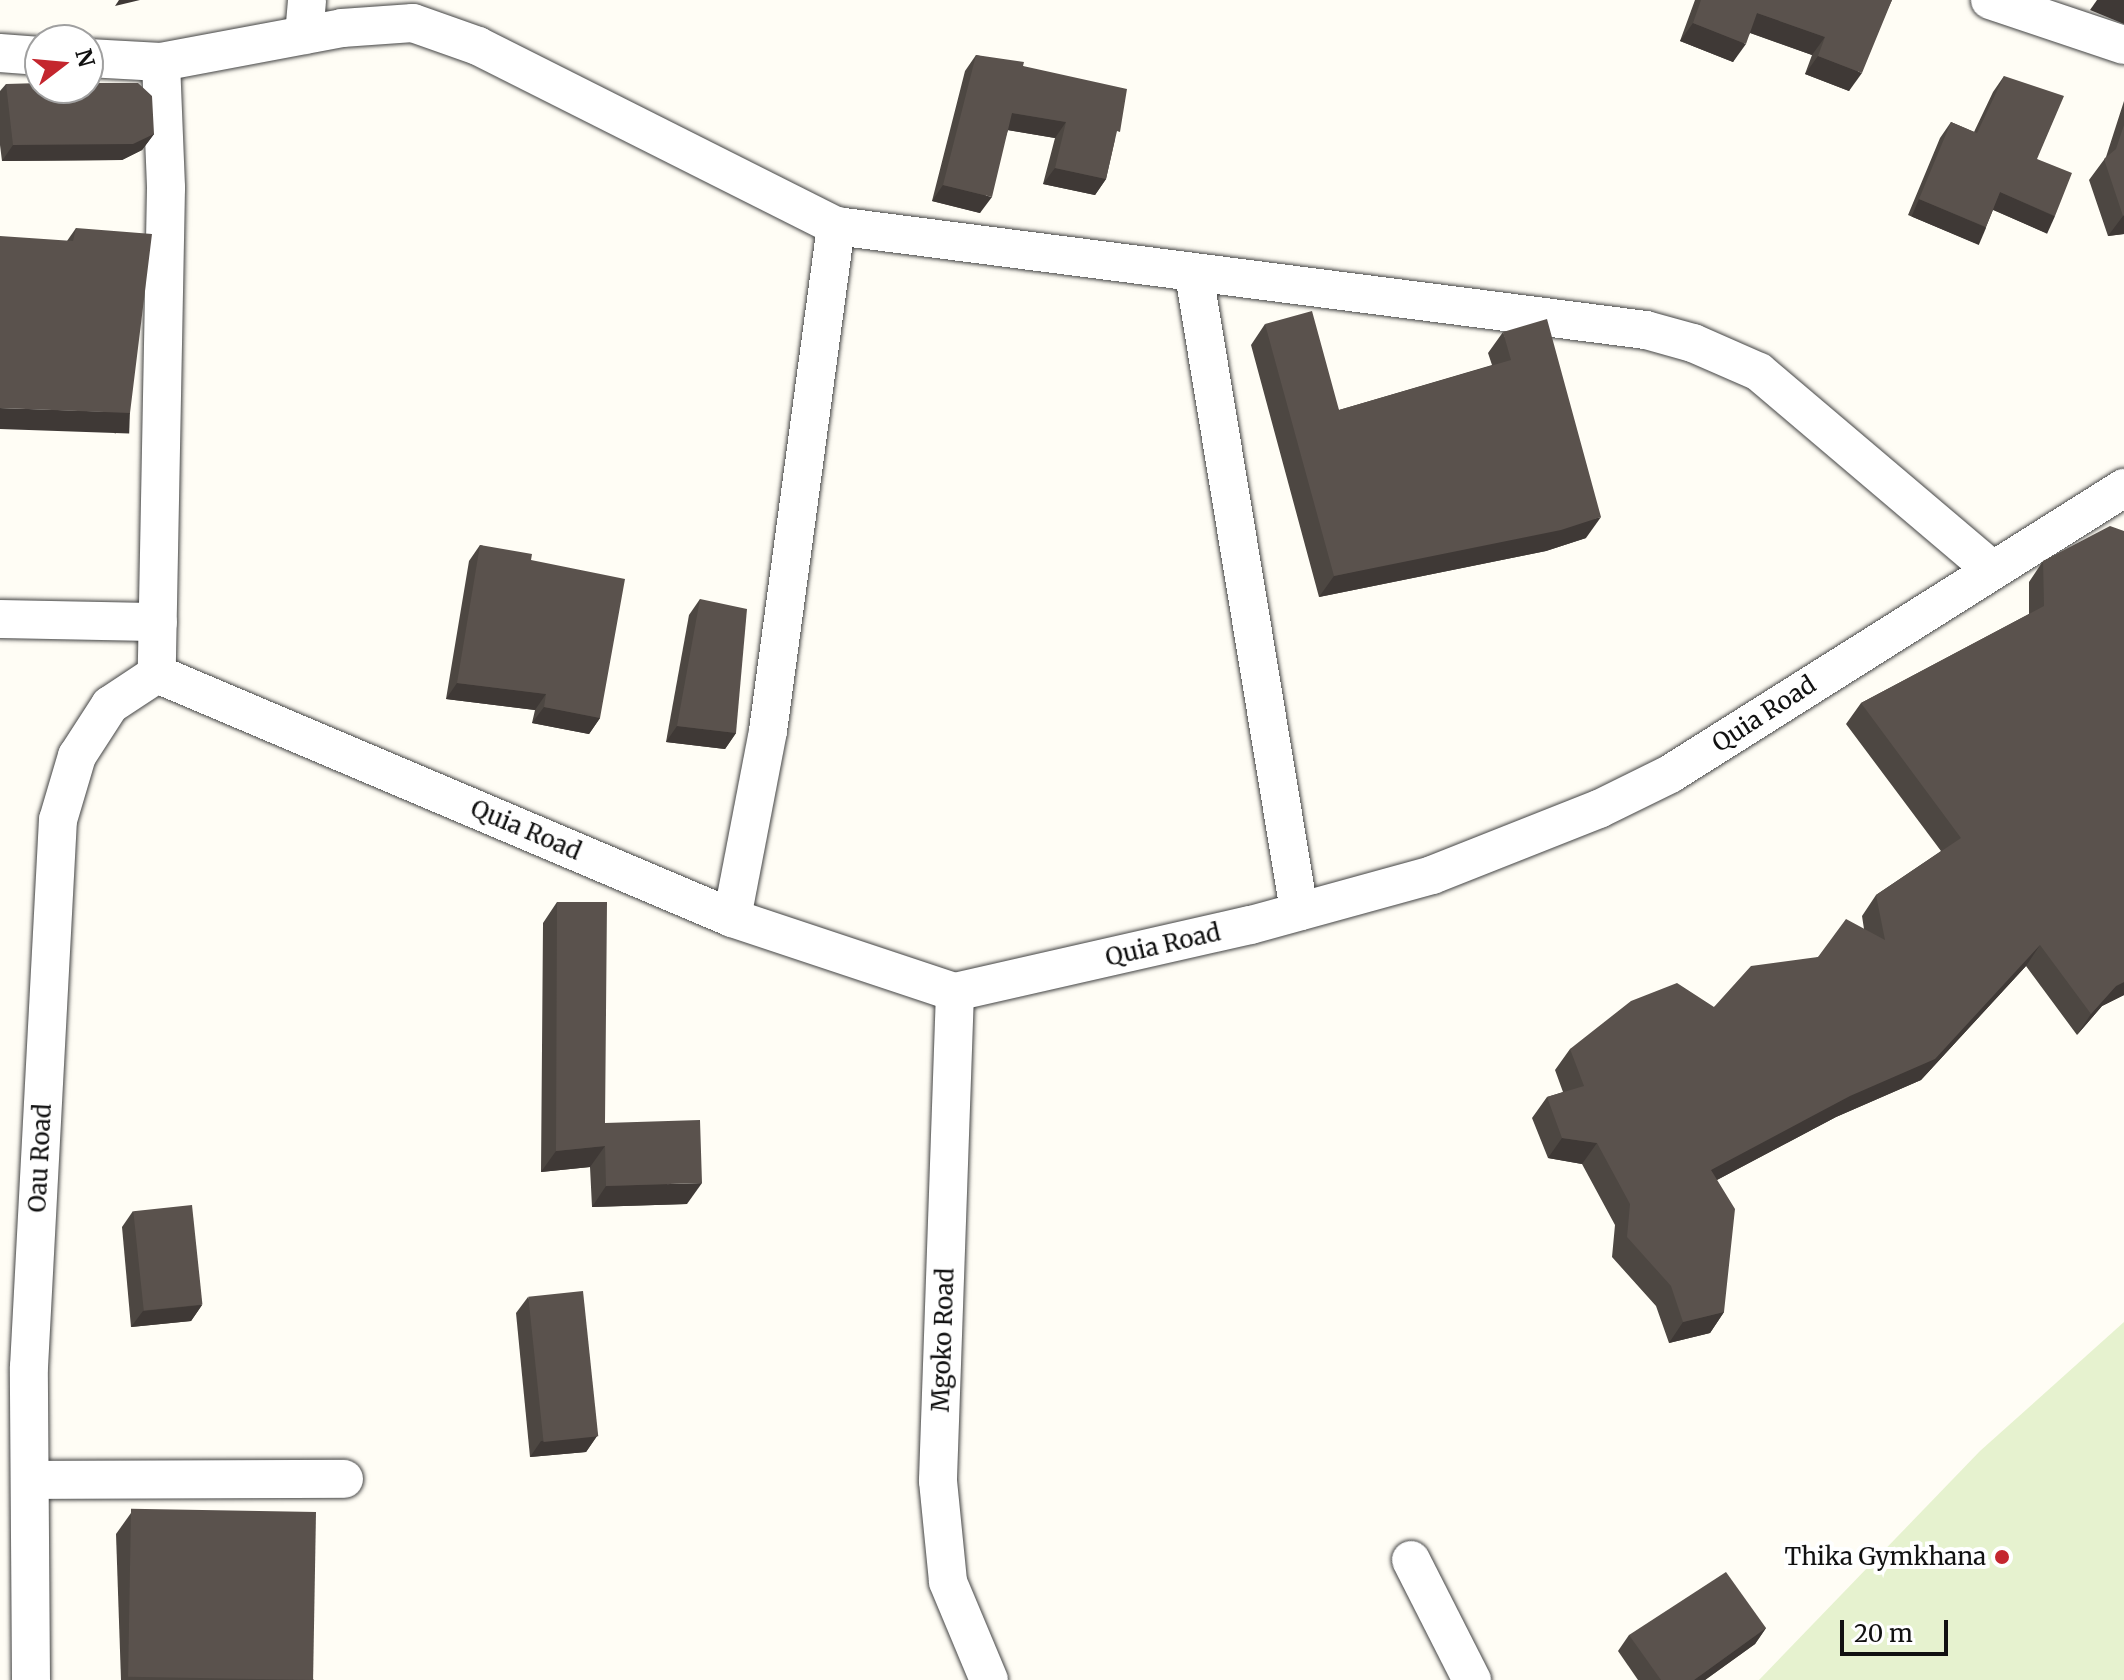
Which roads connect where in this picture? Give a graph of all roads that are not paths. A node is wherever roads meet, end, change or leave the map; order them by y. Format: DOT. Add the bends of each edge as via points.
graph roads {
  1 [pos="1990,0"];
  2 [pos="306,18"];
  3 [pos="2124,45"];
  4 [pos="0,53"];
  5 [pos="24,55"];
  6 [pos="104,59"];
  7 [pos="161,62"];
  8 [pos="836,226"];
  9 [pos="1194,274"];
  10 [pos="2124,488"];
  11 [pos="1991,569"];
  12 [pos="0,619"];
  13 [pos="158,622"];
  14 [pos="157,674"];
  15 [pos="1299,911"];
  16 [pos="732,918"];
  17 [pos="955,992"];
  18 [pos="15,1367"];
  19 [pos="344,1479"];
  20 [pos="30,1480"];
  21 [pos="1411,1560"];
  22 [pos="31,1680"];
  23 [pos="989,1680"];
  24 [pos="1472,1680"];
  1 -- 3 [label="street"];
  2 -- 7 [label="street"];
  2 -- 8 [label="street" via="342,28 413,23 478,46"];
  4 -- 5 [label="street"];
  6 -- 7 [label="street"];
  7 -- 13 [label="street" via="166,188"];
  8 -- 9 [label="street"];
  8 -- 16 [label="street" via="768,731"];
  9 -- 11 [label="street" via="1646,330 1693,343 1759,372"];
  9 -- 15 [label="street"];
  10 -- 11 [label="street, Quia Road"];
  11 -- 15 [label="street, Quia Road" via="1670,774 1599,809 1432,875"];
  12 -- 13 [label="street"];
  13 -- 14 [label="street"];
  14 -- 16 [label="street, Quia Road"];
  14 -- 18 [label="street, Oau Road" via="110,705 77,756 58,820"];
  15 -- 17 [label="street, Quia Road"];
  16 -- 17 [label="street, Quia Road"];
  17 -- 23 [label="street, Mgoko Road" via="938,1481 948,1582"];
  18 -- 20 [label="street, Oau Road"];
  19 -- 20 [label="street"];
  20 -- 22 [label="street, Oau Road"];
  21 -- 24 [label="street"];
}
